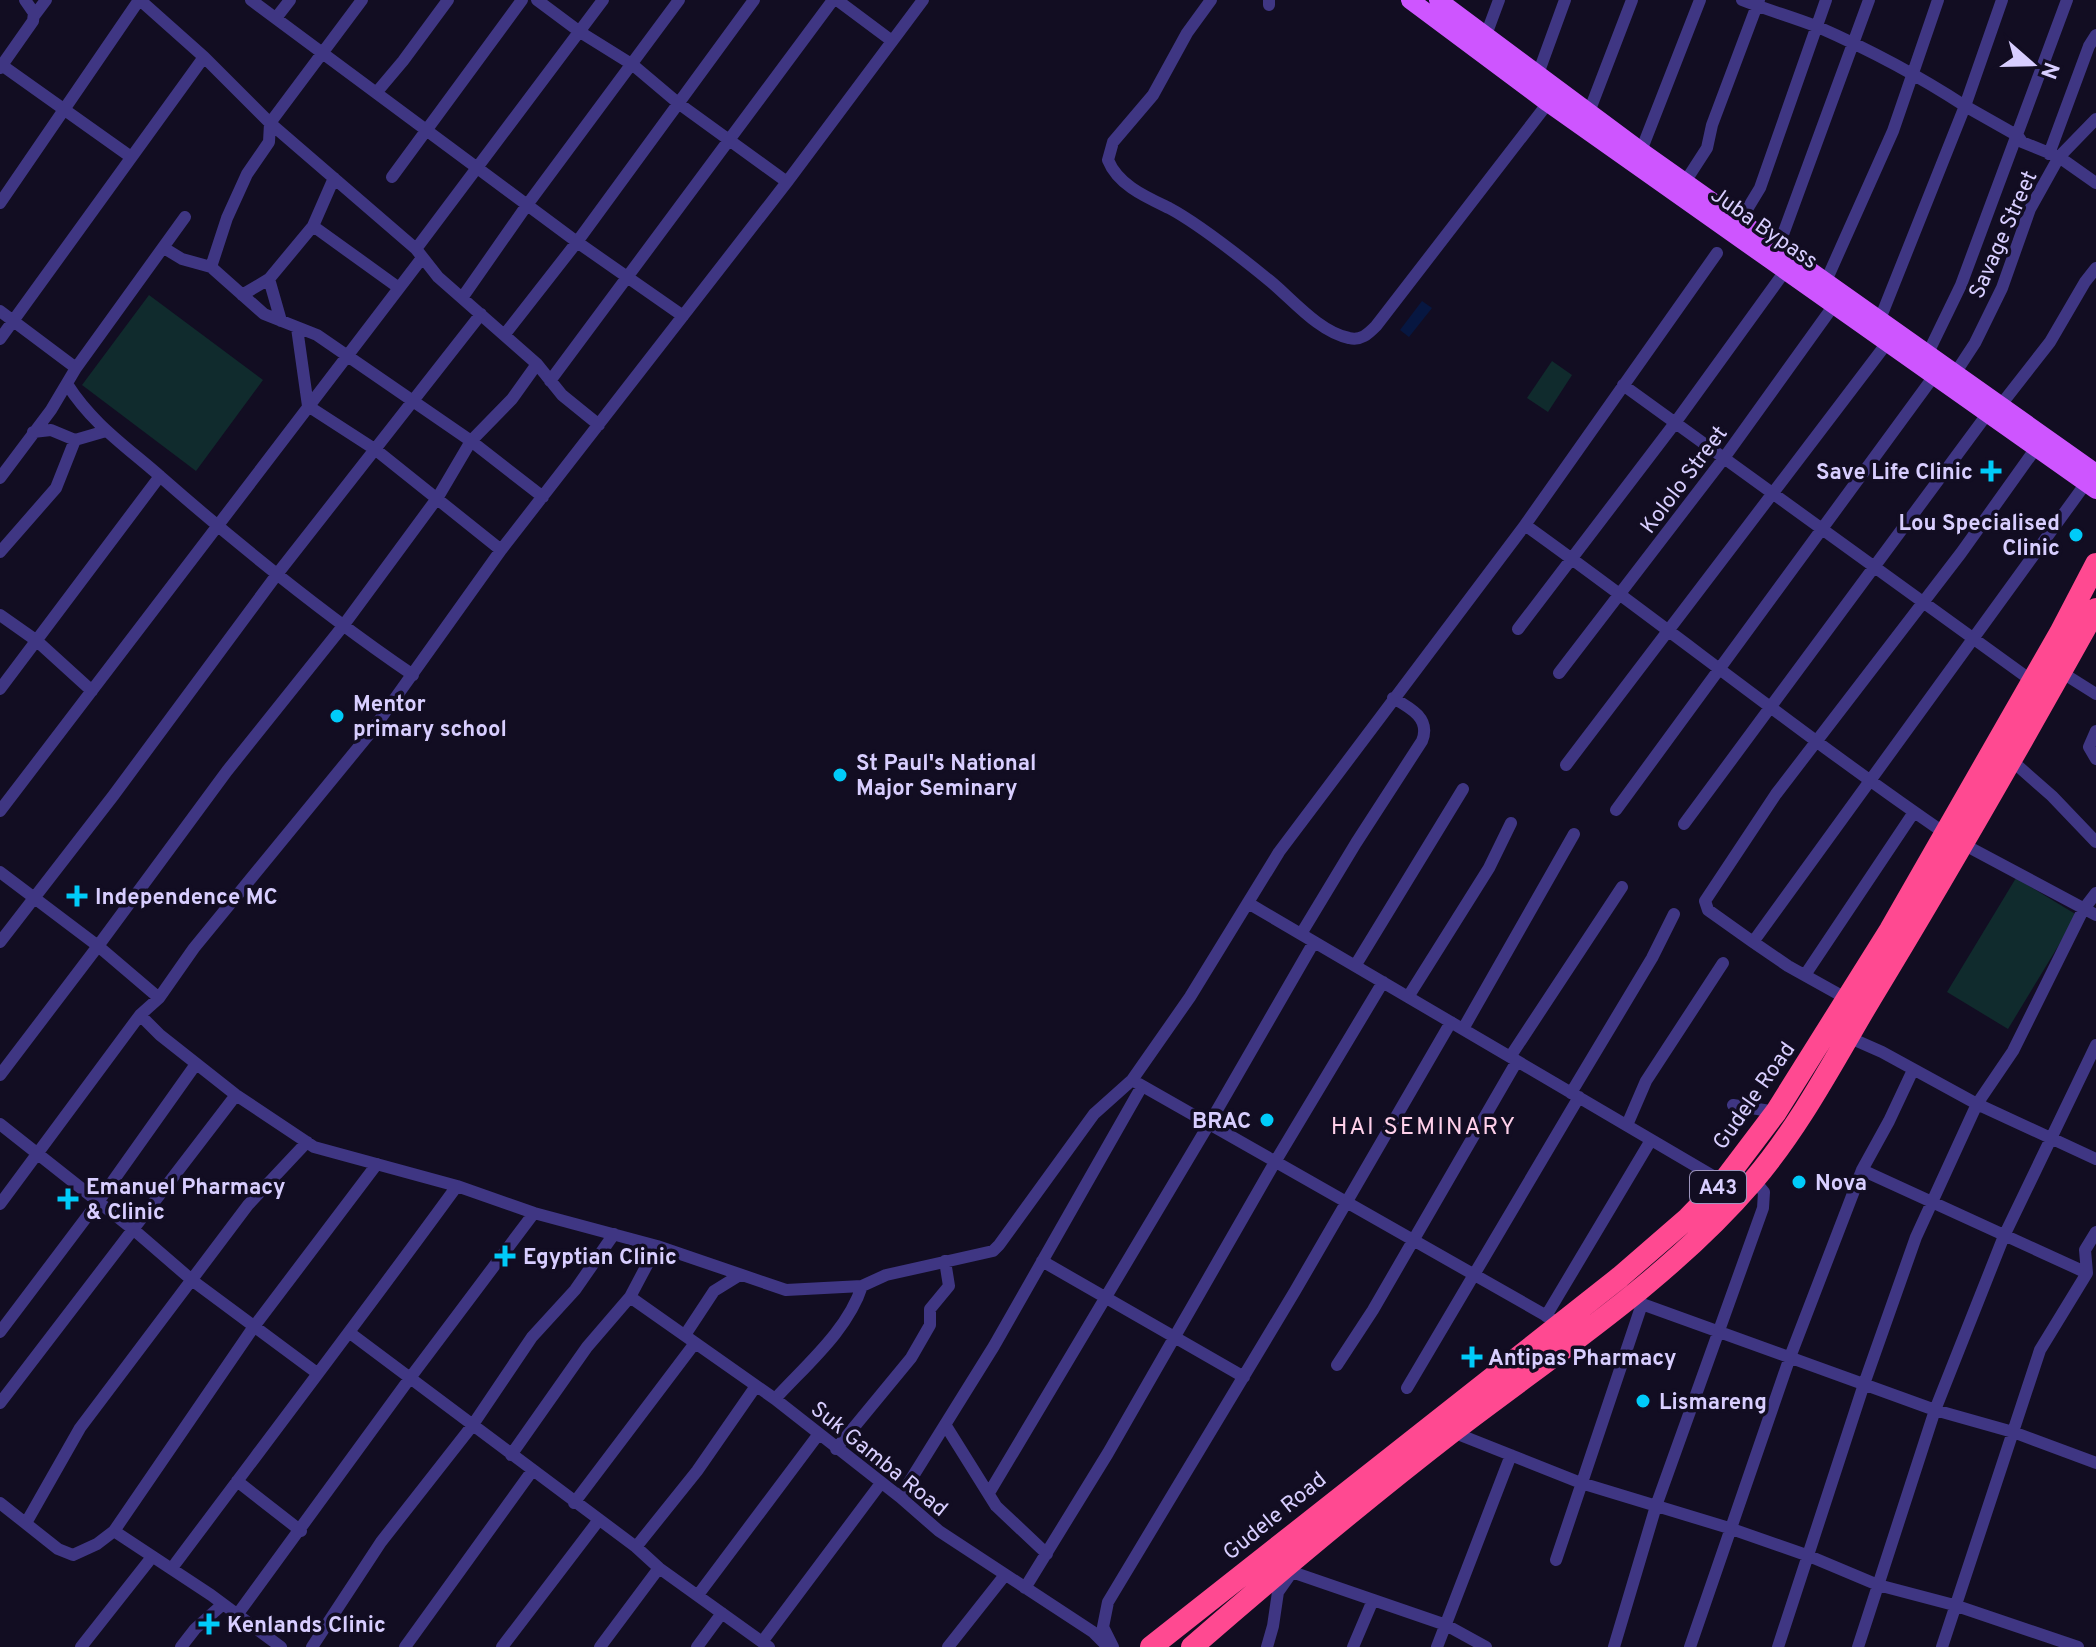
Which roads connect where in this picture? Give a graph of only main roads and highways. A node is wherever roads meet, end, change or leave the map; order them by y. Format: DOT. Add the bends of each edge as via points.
graph roads {
  1 [pos="1410,0"];
  2 [pos="1438,0"];
  3 [pos="1994,410"];
  4 [pos="2093,482"];
  5 [pos="2096,564"];
  6 [pos="2096,609"];
  7 [pos="1954,839"];
  8 [pos="1835,1045"];
  9 [pos="1443,1427"];
  10 [pos="1151,1647"];
  11 [pos="1192,1647"];
  1 -- 3 [label="main road, Juba Bypass" via="1934,376"];
  2 -- 3 [label="main road, Juba Bypass" via="1641,151 1956,372"];
  3 -- 4 [label="main road, Juba Bypass"];
  3 -- 4 [label="main road, Juba Bypass" via="2036,448"];
  5 -- 7 [label="highway, Gudele Road / A43"];
  6 -- 7 [label="highway, Gudele Road / A43" via="2010,759"];
  7 -- 8 [label="highway, Gudele Road / A43"];
  7 -- 8 [label="highway, Gudele Road / A43" via="1849,1000"];
  8 -- 9 [label="highway, Gudele Road / A43" via="1688,1218 1552,1320"];
  8 -- 9 [label="highway, Gudele Road / A43" via="1799,1120 1754,1180 1639,1297"];
  9 -- 10 [label="highway, Gudele Road / A43"];
  9 -- 11 [label="highway, Gudele Road / A43" via="1290,1568"];
}
